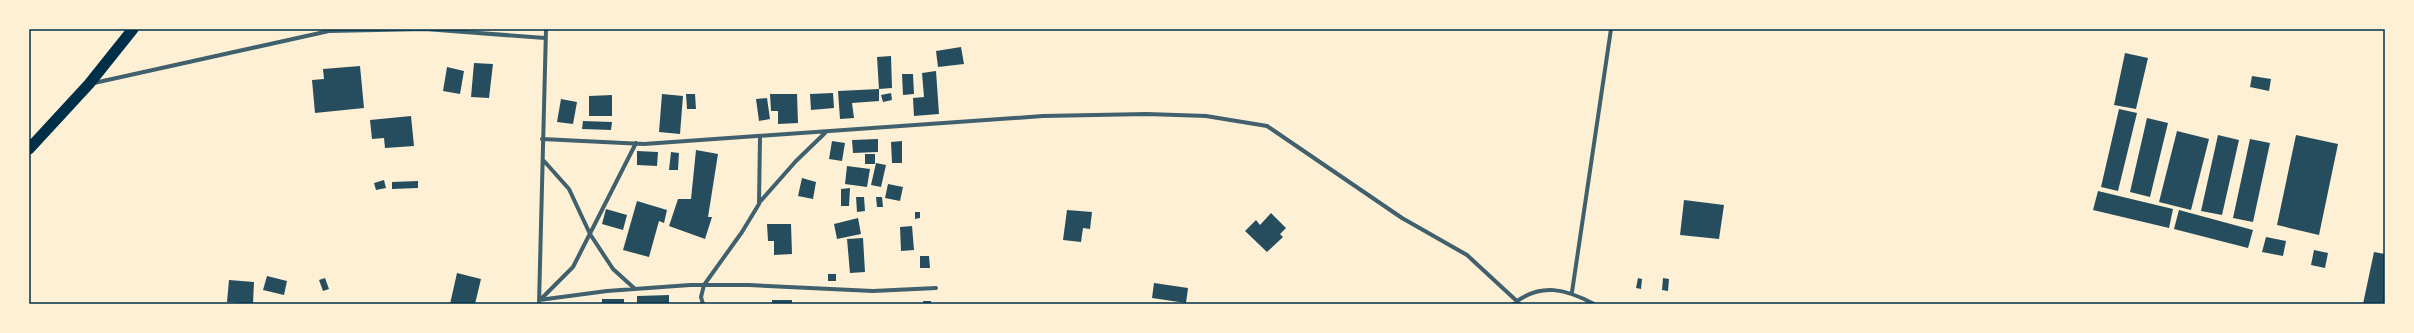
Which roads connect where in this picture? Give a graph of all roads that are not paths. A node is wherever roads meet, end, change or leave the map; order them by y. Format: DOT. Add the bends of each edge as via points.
graph roads {
  1 [pos="132,29"];
  2 [pos="546,29"];
  3 [pos="1611,29"];
  4 [pos="545,38"];
  5 [pos="89,84"];
  6 [pos="824,132"];
  7 [pos="760,137"];
  8 [pos="542,138"];
  9 [pos="636,143"];
  10 [pos="29,149"];
  11 [pos="544,160"];
  12 [pos="759,204"];
  13 [pos="590,234"];
  14 [pos="704,285"];
  15 [pos="634,288"];
  16 [pos="936,288"];
  17 [pos="1572,292"];
  18 [pos="539,302"];
  19 [pos="1517,303"];
  20 [pos="703,304"];
  21 [pos="1594,304"];
  1 -- 5 [label="highway"];
  2 -- 4 [label="street"];
  3 -- 17 [label="street"];
  4 -- 5 [label="street" via="425,29 329,31"];
  4 -- 8 [label="street"];
  5 -- 10 [label="highway"];
  6 -- 7 [label="street"];
  6 -- 12 [label="street"];
  6 -- 19 [label="street" via="1043,116 1147,114 1206,116 1267,126 1402,218 1466,255"];
  7 -- 9 [label="street"];
  7 -- 12 [label="street"];
  8 -- 9 [label="street"];
  8 -- 11 [label="street"];
  9 -- 13 [label="street"];
  11 -- 13 [label="street" via="569,189"];
  11 -- 18 [label="street"];
  12 -- 14 [label="street"];
  13 -- 15 [label="street" via="613,269"];
  13 -- 18 [label="street" via="573,267"];
  14 -- 15 [label="street"];
  14 -- 16 [label="street" via="749,284 873,291"];
  14 -- 20 [label="street" via="701,297"];
  15 -- 18 [label="street"];
  17 -- 19 [label="street" via="1548,290 1526,294"];
  17 -- 21 [label="street"];
}
